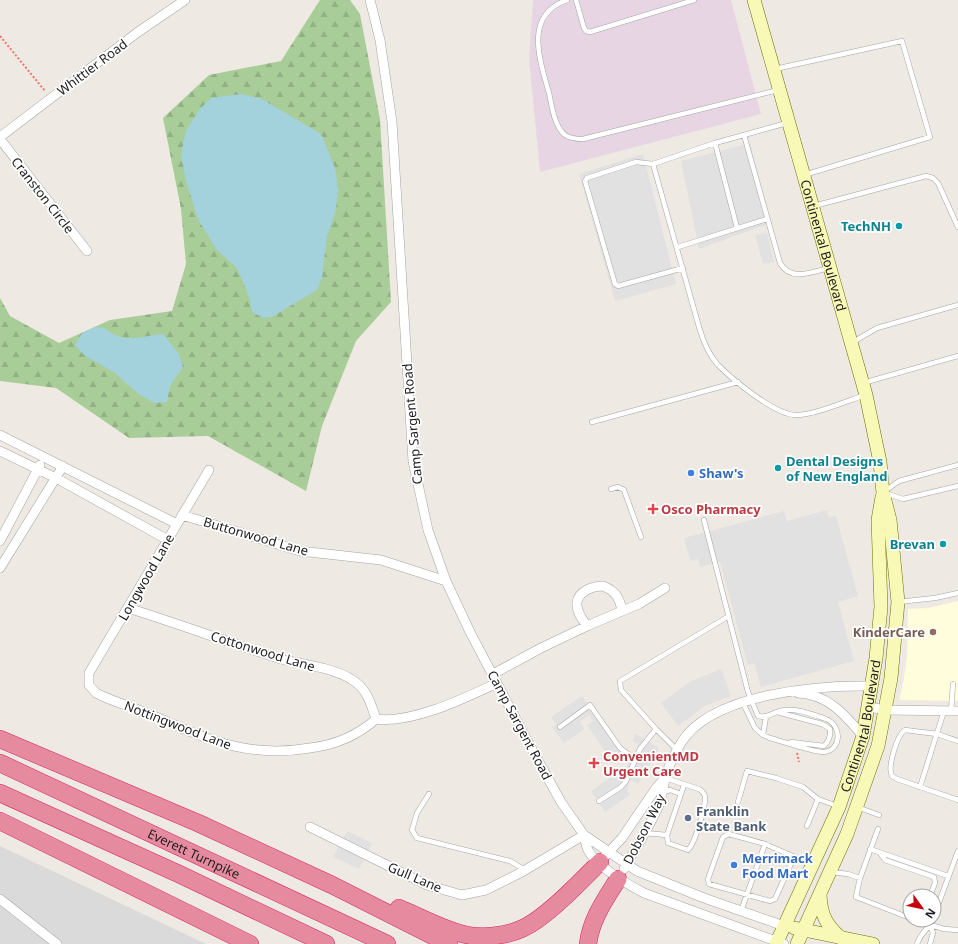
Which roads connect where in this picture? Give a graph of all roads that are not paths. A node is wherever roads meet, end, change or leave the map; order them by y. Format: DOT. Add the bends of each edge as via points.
graph roads {
  1 [pos="185,0"];
  2 [pos="370,0"];
  3 [pos="567,0"];
  4 [pos="576,0"];
  5 [pos="694,0"];
  6 [pos="754,0"];
  7 [pos="773,69"];
  8 [pos="780,90"];
  9 [pos="789,122"];
  10 [pos="744,135"];
  11 [pos="0,138"];
  12 [pos="716,143"];
  13 [pos="653,164"];
  14 [pos="804,175"];
  15 [pos="812,207"];
  16 [pos="767,219"];
  17 [pos="958,227"];
  18 [pos="737,228"];
  19 [pos="678,247"];
  20 [pos="87,251"];
  21 [pos="683,268"];
  22 [pos="829,268"];
  23 [pos="958,305"];
  24 [pos="851,343"];
  25 [pos="958,356"];
  26 [pos="738,382"];
  27 [pos="864,389"];
  28 [pos="592,422"];
  29 [pos="0,435"];
  30 [pos="0,451"];
  31 [pos="44,456"];
  32 [pos="958,465"];
  33 [pos="63,466"];
  34 [pos="38,469"];
  35 [pos="209,470"];
  36 [pos="56,478"];
  37 [pos="958,486"];
  38 [pos="611,489"];
  39 [pos="883,493"];
  40 [pos="182,514"];
  41 [pos="704,520"];
  42 [pos="177,524"];
  43 [pos="641,537"];
  44 [pos="168,540"];
  45 [pos="0,541"];
  46 [pos="0,568"];
  47 [pos="446,581"];
  48 [pos="665,588"];
  49 [pos="958,593"];
  50 [pos="898,602"];
  51 [pos="128,608"];
  52 [pos="622,611"];
  53 [pos="729,616"];
  54 [pos="587,626"];
  55 [pos="493,674"];
  56 [pos="497,683"];
  57 [pos="953,684"];
  58 [pos="89,686"];
  59 [pos="872,686"];
  60 [pos="777,693"];
  61 [pos="747,701"];
  62 [pos="869,707"];
  63 [pos="886,710"];
  64 [pos="951,711"];
  65 [pos="775,712"];
  66 [pos="766,717"];
  67 [pos="376,719"];
  68 [pos="560,727"];
  69 [pos="656,729"];
  70 [pos="937,734"];
  71 [pos="763,735"];
  72 [pos="863,736"];
  73 [pos="0,739"];
  74 [pos="958,741"];
  75 [pos="787,743"];
  76 [pos="677,750"];
  77 [pos="635,759"];
  78 [pos="0,763"];
  79 [pos="665,778"];
  80 [pos="684,785"];
  81 [pos="920,787"];
  82 [pos="664,792"];
  83 [pos="0,793"];
  84 [pos="429,794"];
  85 [pos="681,794"];
  86 [pos="818,799"];
  87 [pos="958,800"];
  88 [pos="599,801"];
  89 [pos="738,802"];
  90 [pos="839,807"];
  91 [pos="857,808"];
  92 [pos="879,815"];
  93 [pos="0,821"];
  94 [pos="807,826"];
  95 [pos="310,827"];
  96 [pos="878,829"];
  97 [pos="644,833"];
  98 [pos="584,835"];
  99 [pos="667,835"];
  100 [pos="765,844"];
  101 [pos="870,849"];
  102 [pos="958,851"];
  103 [pos="880,853"];
  104 [pos="794,856"];
  105 [pos="604,858"];
  106 [pos="813,865"];
  107 [pos="525,870"];
  108 [pos="622,872"];
  109 [pos="830,872"];
  110 [pos="948,876"];
  111 [pos="860,878"];
  112 [pos="933,888"];
  113 [pos="820,893"];
  114 [pos="942,893"];
  115 [pos="353,896"];
  116 [pos="746,896"];
  117 [pos="0,899"];
  118 [pos="741,911"];
  119 [pos="902,915"];
  120 [pos="784,926"];
  121 [pos="927,928"];
  122 [pos="931,928"];
  123 [pos="942,928"];
  124 [pos="803,930"];
  125 [pos="958,930"];
  126 [pos="841,938"];
  127 [pos="779,943"];
  128 [pos="57,944"];
  129 [pos="250,944"];
  130 [pos="326,944"];
  131 [pos="387,944"];
  132 [pos="449,944"];
  133 [pos="588,944"];
  134 [pos="797,944"];
  135 [pos="873,944"];
  136 [pos="917,944"];
  137 [pos="930,944"];
  1 -- 11 [label="street, Whittier Road" via="138,32"];
  2 -- 47 [label="street, Camp Sargent Road" via="381,47 392,122 413,461 428,530"];
  3 -- 8 [label="lane" via="547,14 538,34 537,46 555,117 565,135 573,139 583,139"];
  4 -- 5 [label="lane" via="584,28 590,32"];
  6 -- 7 [label="main road, Continental Boulevard"];
  7 -- 8 [label="main road, Continental Boulevard"];
  7 -- 14 [label="lane" via="902,41 930,137"];
  8 -- 9 [label="main road, Continental Boulevard"];
  9 -- 10 [label="lane"];
  9 -- 14 [label="main road, Continental Boulevard"];
  10 -- 12 [label="lane"];
  10 -- 16 [label="lane"];
  11 -- 20 [label="street, Cranston Circle"];
  12 -- 13 [label="lane"];
  12 -- 18 [label="lane"];
  13 -- 19 [label="lane"];
  13 -- 21 [label="lane" via="636,162 587,178 585,181 615,284 618,286"];
  14 -- 15 [label="main road, Continental Boulevard"];
  15 -- 17 [label="lane" via="926,176 938,183"];
  15 -- 22 [label="main road, Continental Boulevard"];
  16 -- 18 [label="lane"];
  16 -- 22 [label="lane" via="783,268 794,275"];
  18 -- 19 [label="lane"];
  19 -- 21 [label="lane"];
  21 -- 26 [label="lane" via="703,340 718,365"];
  22 -- 24 [label="main road, Continental Boulevard"];
  23 -- 24 [label="lane" via="877,328"];
  24 -- 27 [label="main road, Continental Boulevard"];
  25 -- 27 [label="lane"];
  26 -- 27 [label="lane" via="764,401 794,415 804,414"];
  26 -- 28 [label="lane"];
  27 -- 39 [label="main road, Continental Boulevard" via="880,462"];
  29 -- 31 [label="street"];
  30 -- 34 [label="street"];
  31 -- 33 [label="street"];
  31 -- 34 [label="street"];
  32 -- 39 [label="lane" via="899,481"];
  33 -- 36 [label="street"];
  33 -- 42 [label="street"];
  34 -- 36 [label="street"];
  34 -- 45 [label="street"];
  35 -- 40 [label="street, Longwood Lane"];
  36 -- 44 [label="street"];
  36 -- 46 [label="street"];
  37 -- 39 [label="lane" via="903,499"];
  38 -- 43 [label="lane" via="618,487 624,490"];
  39 -- 50 [label="main road, Continental Boulevard" via="890,520"];
  39 -- 59 [label="main road, Continental Boulevard" via="878,520 881,607"];
  40 -- 42 [label="street, Longwood Lane"];
  40 -- 47 [label="street, Buttonwood Lane" via="300,551 381,560"];
  41 -- 53 [label="lane"];
  42 -- 44 [label="street, Longwood Lane"];
  44 -- 51 [label="street, Longwood Lane"];
  47 -- 55 [label="street, Camp Sargent Road"];
  48 -- 52 [label="street"];
  49 -- 50 [label="lane"];
  50 -- 63 [label="main road, Continental Boulevard"];
  51 -- 58 [label="street, Longwood Lane" via="89,674"];
  51 -- 67 [label="street, Cottonwood Lane" via="351,679 361,686 368,696"];
  52 -- 54 [label="street"];
  52 -- 54 [label="street" via="616,593 603,586 592,586 583,593 577,604"];
  53 -- 61 [label="lane" via="748,692"];
  53 -- 69 [label="lane" via="620,681 622,690"];
  54 -- 55 [label="street"];
  55 -- 56 [label="street, Camp Sargent Road"];
  56 -- 67 [label="street" via="434,710 388,721"];
  56 -- 98 [label="street, Camp Sargent Road" via="561,802"];
  57 -- 64 [label="lane"];
  58 -- 67 [label="street, Nottingwood Lane" via="107,699 206,738 251,751 287,752 322,747 355,734"];
  59 -- 60 [label="street, Dobson Way" via="812,687"];
  59 -- 62 [label="main road, Continental Boulevard"];
  60 -- 61 [label="street, Dobson Way"];
  60 -- 72 [label="street, Dobson Way" via="808,694 827,700 845,714"];
  61 -- 66 [label="lane" via="758,716"];
  61 -- 71 [label="lane" via="755,728"];
  61 -- 76 [label="street, Dobson Way" via="705,720 688,734"];
  62 -- 63 [label="street"];
  62 -- 72 [label="main road, Continental Boulevard"];
  63 -- 64 [label="street"];
  63 -- 91 [label="main road, Continental Boulevard" via="878,746"];
  64 -- 70 [label="lane"];
  65 -- 66 [label="lane"];
  65 -- 75 [label="lane" via="822,724 830,729 829,739 824,746"];
  65 -- 75 [label="lane" via="786,709 827,719 837,728 839,734 832,748 822,753"];
  66 -- 71 [label="lane"];
  68 -- 77 [label="lane" via="590,706 620,748"];
  69 -- 76 [label="lane"];
  69 -- 77 [label="lane"];
  70 -- 74 [label="lane"];
  70 -- 81 [label="lane"];
  70 -- 81 [label="lane" via="908,729 899,736 890,773 897,779"];
  71 -- 75 [label="lane"];
  72 -- 90 [label="main road, Continental Boulevard"];
  73 -- 115 [label="highway" via="198,823"];
  76 -- 79 [label="street, Dobson Way"];
  77 -- 88 [label="lane" via="621,787"];
  78 -- 131 [label="highway, Everett Turnpike"];
  79 -- 80 [label="lane"];
  79 -- 82 [label="street, Dobson Way"];
  79 -- 105 [label="street, Dobson Way" via="622,838"];
  80 -- 85 [label="lane"];
  80 -- 99 [label="lane" via="699,789 705,797 694,841 688,850 668,843"];
  81 -- 87 [label="lane"];
  82 -- 85 [label="lane" via="670,790"];
  82 -- 97 [label="street, Dobson Way"];
  83 -- 130 [label="highway, Everett Turnpike"];
  84 -- 107 [label="lane" via="417,813 412,830 417,838 510,861"];
  85 -- 99 [label="lane"];
  86 -- 89 [label="lane" via="803,787 747,771"];
  86 -- 90 [label="lane"];
  86 -- 94 [label="lane"];
  90 -- 106 [label="main road, Continental Boulevard"];
  91 -- 92 [label="lane"];
  91 -- 109 [label="main road, Continental Boulevard"];
  93 -- 129 [label="highway"];
  95 -- 107 [label="street, Gull Lane" via="427,885 462,895 486,890"];
  96 -- 101 [label="lane"];
  97 -- 99 [label="lane"];
  97 -- 108 [label="street, Dobson Way"];
  98 -- 105 [label="street, Camp Sargent Road"];
  98 -- 105 [label="street, Camp Sargent Road" via="588,850"];
  98 -- 107 [label="street, Gull Lane"];
  100 -- 104 [label="lane"];
  100 -- 116 [label="lane"];
  100 -- 116 [label="lane" via="729,834 723,837 708,879 709,884"];
  101 -- 103 [label="lane"];
  101 -- 111 [label="lane"];
  102 -- 110 [label="lane"];
  103 -- 110 [label="lane"];
  103 -- 112 [label="lane" via="885,860 934,877"];
  104 -- 106 [label="lane"];
  104 -- 116 [label="lane" via="775,899 770,901"];
  105 -- 108 [label="street, Camp Sargent Road"];
  105 -- 108 [label="street, Camp Sargent Road"];
  105 -- 115 [label="highway" via="538,918 521,929 491,936 468,935 398,907"];
  106 -- 120 [label="main road, Continental Boulevard"];
  108 -- 118 [label="street, Camp Sargent Road" via="666,884"];
  108 -- 127 [label="street, Camp Sargent Road" via="644,893"];
  108 -- 133 [label="highway" via="596,915 589,932"];
  109 -- 111 [label="lane"];
  109 -- 113 [label="main road, Continental Boulevard"];
  110 -- 114 [label="lane"];
  111 -- 119 [label="lane" via="856,897"];
  113 -- 124 [label="main road, Continental Boulevard"];
  113 -- 126 [label="main road" via="822,917 831,930"];
  115 -- 132 [label="highway"];
  116 -- 118 [label="lane"];
  117 -- 128 [label="street"];
  118 -- 120 [label="street, Camp Sargent Road"];
  120 -- 124 [label="main road"];
  120 -- 127 [label="main road, Continental Boulevard"];
  121 -- 136 [label="lane"];
  122 -- 137 [label="lane" via="933,933"];
  123 -- 125 [label="lane"];
  124 -- 126 [label="main road"];
  124 -- 134 [label="main road, Continental Boulevard"];
  126 -- 135 [label="main road"];
}
